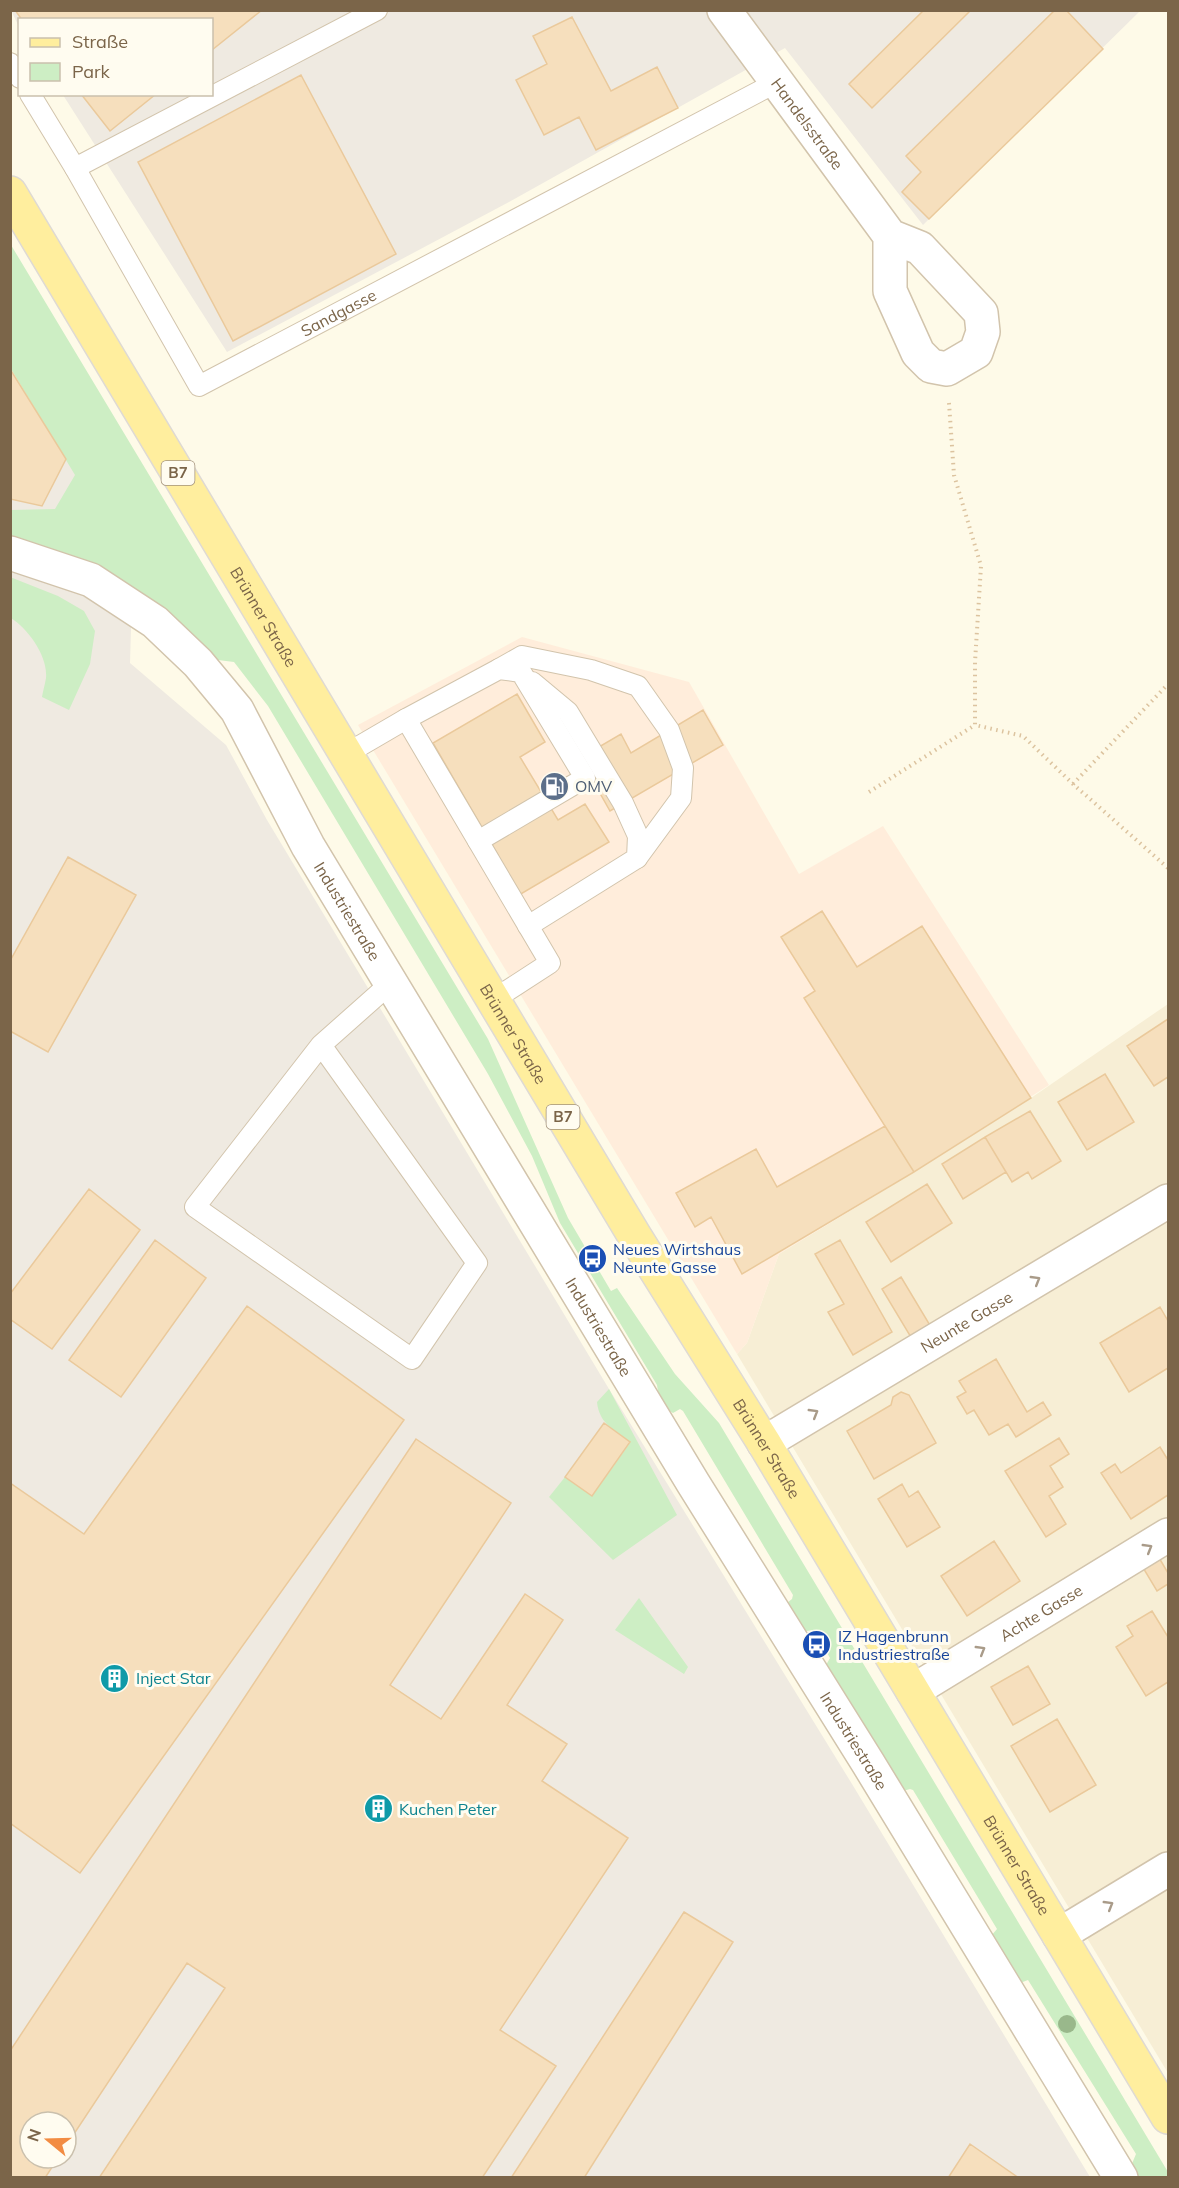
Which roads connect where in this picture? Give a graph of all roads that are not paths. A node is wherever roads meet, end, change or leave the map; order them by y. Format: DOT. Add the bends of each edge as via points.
graph roads {
  1 [pos="377,10"];
  2 [pos="724,10"];
  3 [pos="777,82"];
  4 [pos="31,96"];
  5 [pos="213,96"];
  6 [pos="213,96"];
  7 [pos="75,168"];
  8 [pos="10,193"];
  9 [pos="890,237"];
  10 [pos="10,553"];
  11 [pos="499,669"];
  12 [pos="521,672"];
  13 [pos="406,719"];
  14 [pos="346,754"];
  15 [pos="478,841"];
  16 [pos="637,858"];
  17 [pos="528,926"];
  18 [pos="392,982"];
  19 [pos="493,1000"];
  20 [pos="321,1045"];
  21 [pos="1168,1201"];
  22 [pos="764,1443"];
  23 [pos="1168,1536"];
  24 [pos="913,1691"];
  25 [pos="1168,1869"];
  26 [pos="1059,1935"];
  27 [pos="1168,2117"];
  28 [pos="1121,2178"];
  1 -- 5 [label="lane"];
  2 -- 3 [label="street, Handelsstraße"];
  3 -- 7 [label="lane, Sandgasse" via="199,386"];
  3 -- 9 [label="street, Handelsstraße"];
  4 -- 7 [label="lane, Sandgasse"];
  6 -- 7 [label="lane"];
  8 -- 14 [label="main road, Brünner Straße / B7"];
  9 -- 9 [label="street" via="921,248 981,313 983,333 976,352 947,369 931,366 918,353 890,291"];
  10 -- 18 [label="street, Industriestraße" via="91,580 155,622 198,663 237,710 308,846"];
  11 -- 12 [label="lane"];
  11 -- 13 [label="lane"];
  11 -- 16 [label="lane" via="522,656 591,670 638,686 669,729 683,768 681,798"];
  12 -- 15 [label="lane" via="585,778"];
  12 -- 16 [label="lane" via="568,712 623,803 638,836"];
  13 -- 14 [label="lane"];
  13 -- 15 [label="lane"];
  14 -- 19 [label="main road, Brünner Straße / B7"];
  15 -- 17 [label="lane"];
  16 -- 17 [label="lane"];
  17 -- 19 [label="lane" via="550,963"];
  18 -- 20 [label="lane"];
  18 -- 28 [label="street, Industriestraße" via="681,1462"];
  19 -- 22 [label="main road, Brünner Straße / B7"];
  20 -- 20 [label="lane" via="195,1207 412,1359 477,1263"];
  22 -- 21 [label="street, Neunte Gasse, one-way"];
  22 -- 24 [label="main road, Brünner Straße / B7"];
  24 -- 23 [label="street, Achte Gasse, one-way"];
  24 -- 26 [label="main road, Brünner Straße / B7"];
  26 -- 25 [label="street, one-way"];
  26 -- 27 [label="main road, Brünner Straße / B7"];
}
